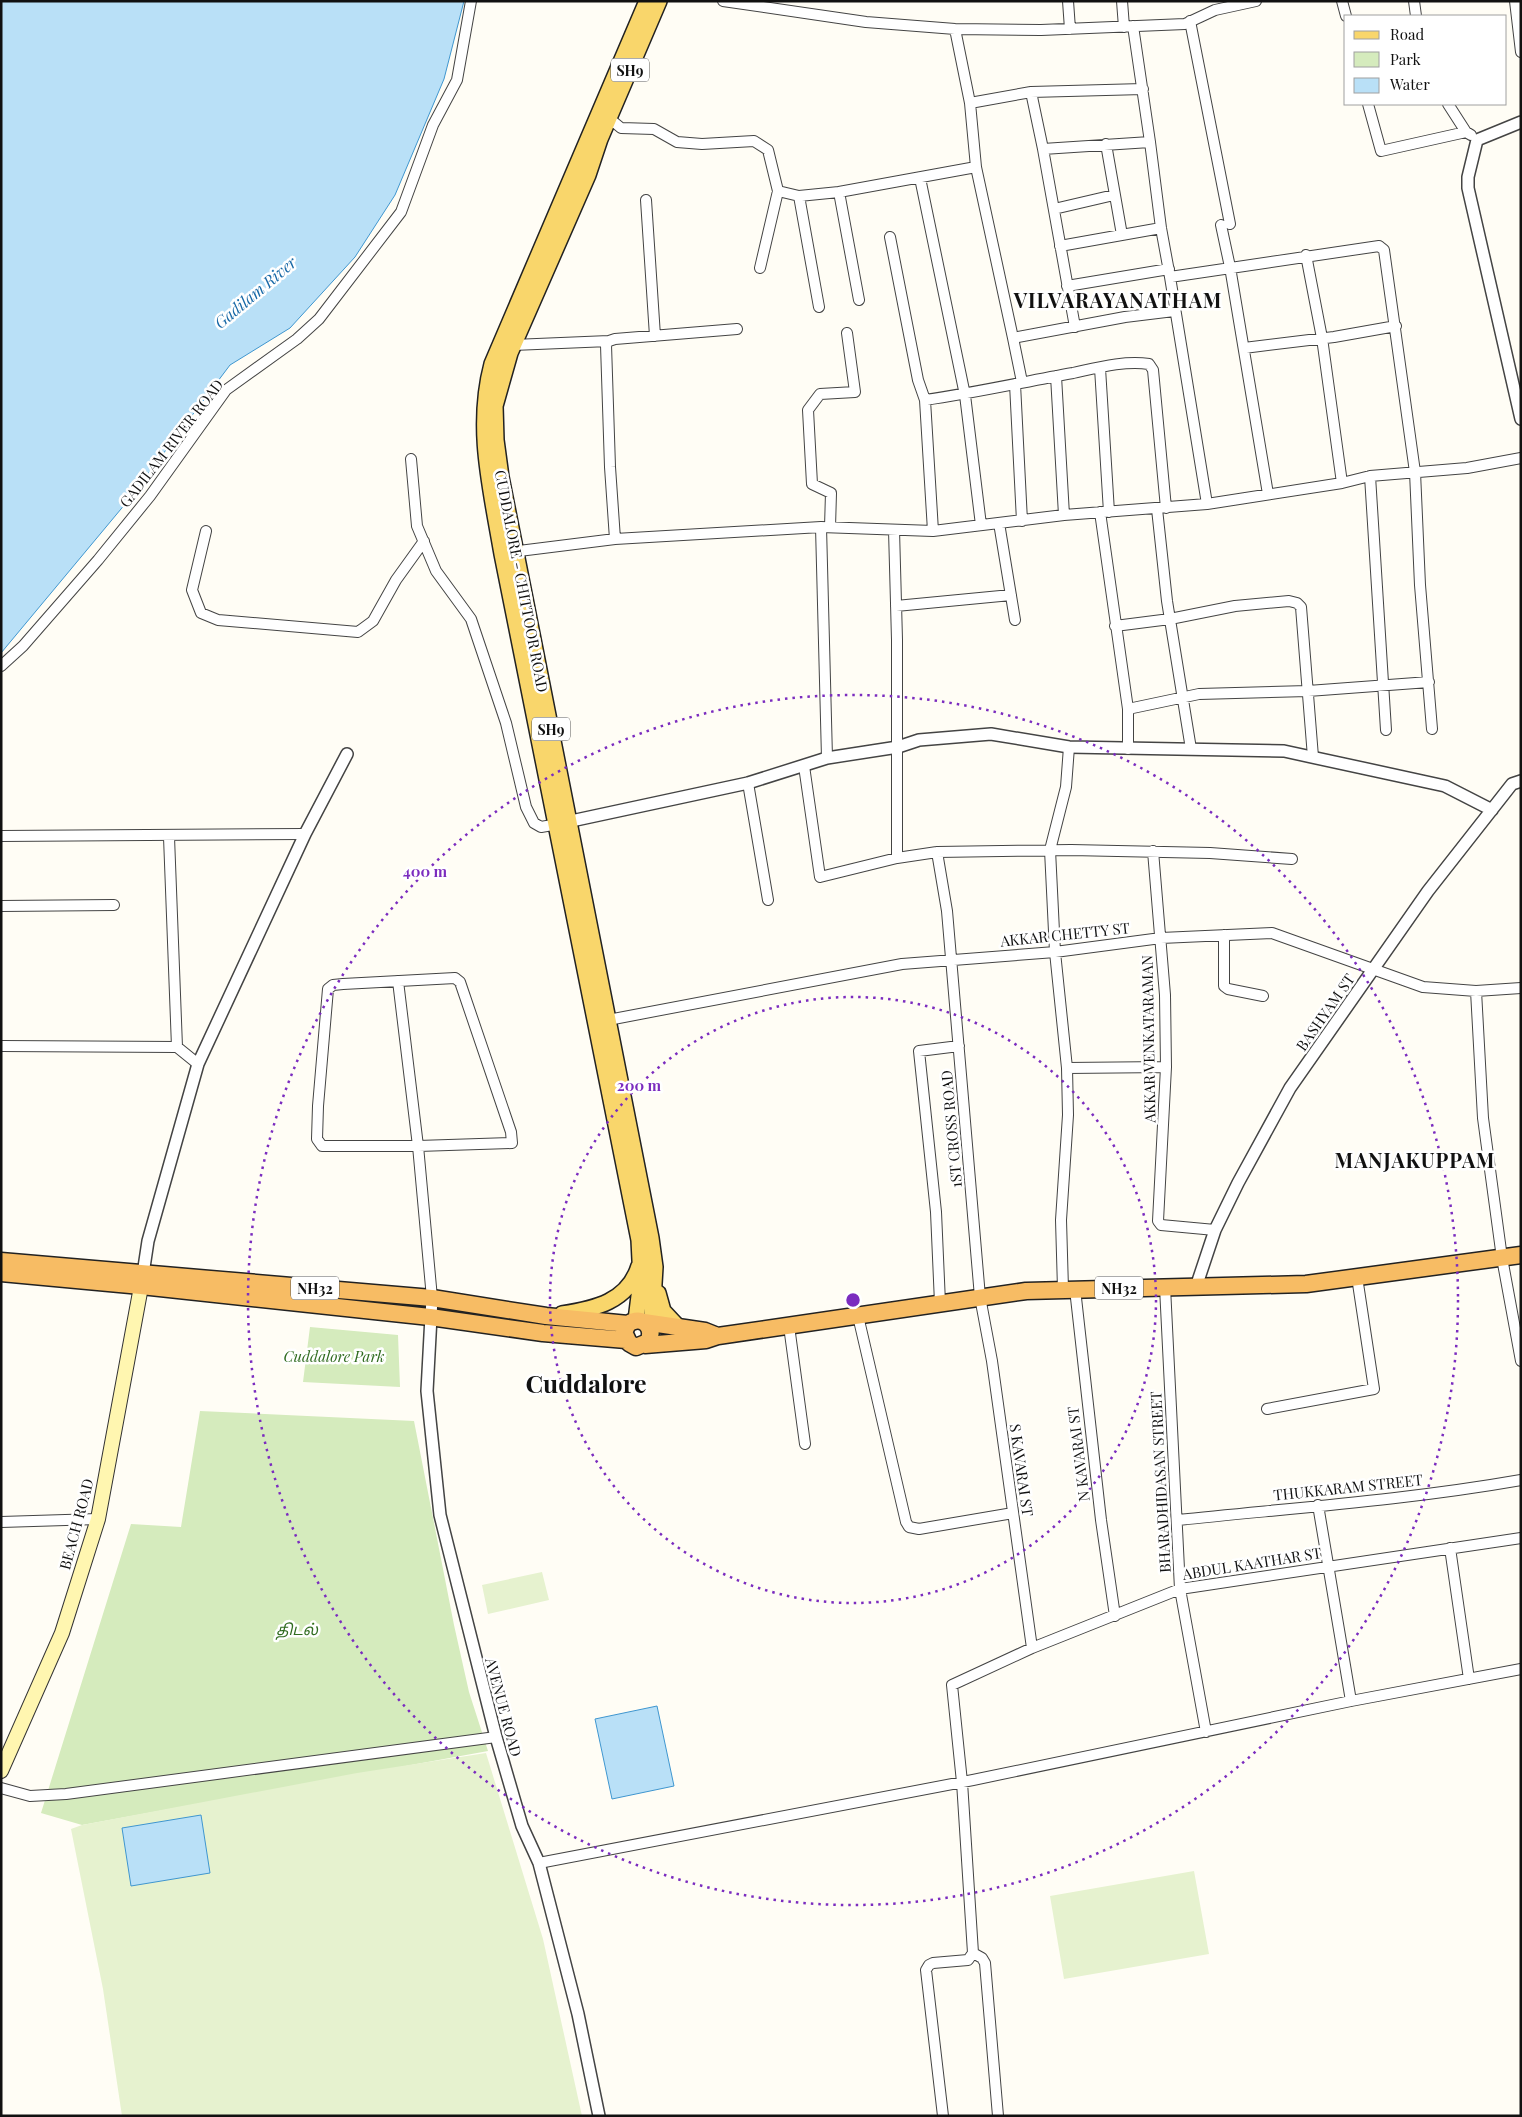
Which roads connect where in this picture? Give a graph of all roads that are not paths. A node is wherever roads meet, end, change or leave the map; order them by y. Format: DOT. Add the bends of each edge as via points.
graph roads {
  1 [pos="471,1"];
  2 [pos="723,1"];
  3 [pos="1068,1"];
  4 [pos="1122,1"];
  5 [pos="1256,1"];
  6 [pos="1342,1"];
  7 [pos="1414,1"];
  8 [pos="1515,1"];
  9 [pos="652,3"];
  10 [pos="1346,15"];
  11 [pos="1416,15"];
  12 [pos="1190,21"];
  13 [pos="1128,27"];
  14 [pos="955,28"];
  15 [pos="1070,29"];
  16 [pos="1521,52"];
  17 [pos="1142,89"];
  18 [pos="1031,92"];
  19 [pos="970,103"];
  20 [pos="1368,105"];
  21 [pos="1449,105"];
  22 [pos="610,118"];
  23 [pos="1521,122"];
  24 [pos="1466,132"];
  25 [pos="1477,140"];
  26 [pos="1150,142"];
  27 [pos="1106,144"];
  28 [pos="1043,149"];
  29 [pos="976,166"];
  30 [pos="920,178"];
  31 [pos="778,191"];
  32 [pos="839,192"];
  33 [pos="1114,195"];
  34 [pos="799,196"];
  35 [pos="646,200"];
  36 [pos="1054,209"];
  37 [pos="1160,228"];
  38 [pos="1122,235"];
  39 [pos="890,237"];
  40 [pos="1060,246"];
  41 [pos="1306,255"];
  42 [pos="760,268"];
  43 [pos="1230,268"];
  44 [pos="1169,273"];
  45 [pos="1068,286"];
  46 [pos="859,300"];
  47 [pos="819,307"];
  48 [pos="1174,311"];
  49 [pos="1396,326"];
  50 [pos="1075,327"];
  51 [pos="737,328"];
  52 [pos="847,333"];
  53 [pos="655,336"];
  54 [pos="1013,338"];
  55 [pos="1322,338"];
  56 [pos="609,341"];
  57 [pos="507,343"];
  58 [pos="1244,348"];
  59 [pos="1100,368"];
  60 [pos="1056,376"];
  61 [pos="1019,383"];
  62 [pos="965,394"];
  63 [pos="925,400"];
  64 [pos="1521,419"];
  65 [pos="411,458"];
  66 [pos="1521,458"];
  67 [pos="1415,472"];
  68 [pos="1370,476"];
  69 [pos="1342,483"];
  70 [pos="1268,494"];
  71 [pos="1207,504"];
  72 [pos="1162,509"];
  73 [pos="1104,512"];
  74 [pos="1064,515"];
  75 [pos="1022,521"];
  76 [pos="999,523"];
  77 [pos="981,525"];
  78 [pos="825,527"];
  79 [pos="894,530"];
  80 [pos="206,531"];
  81 [pos="932,531"];
  82 [pos="615,539"];
  83 [pos="424,541"];
  84 [pos="510,553"];
  85 [pos="1011,595"];
  86 [pos="896,606"];
  87 [pos="1170,619"];
  88 [pos="1016,620"];
  89 [pos="1115,626"];
  90 [pos="1,666"];
  91 [pos="1429,682"];
  92 [pos="1384,685"];
  93 [pos="1308,691"];
  94 [pos="1183,698"];
  95 [pos="1128,709"];
  96 [pos="1432,728"];
  97 [pos="1386,730"];
  98 [pos="898,747"];
  99 [pos="1069,747"];
  100 [pos="1128,749"];
  101 [pos="1191,750"];
  102 [pos="347,754"];
  103 [pos="1313,757"];
  104 [pos="826,758"];
  105 [pos="804,766"];
  106 [pos="1521,781"];
  107 [pos="748,783"];
  108 [pos="1492,810"];
  109 [pos="563,822"];
  110 [pos="305,834"];
  111 [pos="1,836"];
  112 [pos="169,837"];
  113 [pos="1050,850"];
  114 [pos="1153,851"];
  115 [pos="937,852"];
  116 [pos="897,858"];
  117 [pos="1292,859"];
  118 [pos="768,900"];
  119 [pos="114,905"];
  120 [pos="1,906"];
  121 [pos="1224,935"];
  122 [pos="1162,938"];
  123 [pos="1056,952"];
  124 [pos="951,959"];
  125 [pos="1373,970"];
  126 [pos="398,981"];
  127 [pos="1521,988"];
  128 [pos="1476,991"];
  129 [pos="1263,996"];
  130 [pos="602,1021"];
  131 [pos="1,1046"];
  132 [pos="958,1046"];
  133 [pos="177,1047"];
  134 [pos="198,1064"];
  135 [pos="1166,1067"];
  136 [pos="1067,1068"];
  137 [pos="418,1146"];
  138 [pos="1215,1230"];
  139 [pos="1521,1255"];
  140 [pos="1502,1258"];
  141 [pos="1,1261"];
  142 [pos="640,1262"];
  143 [pos="655,1267"];
  144 [pos="1,1273"];
  145 [pos="1356,1277"];
  146 [pos="142,1280"];
  147 [pos="1196,1287"];
  148 [pos="1165,1288"];
  149 [pos="1069,1289"];
  150 [pos="980,1297"];
  151 [pos="432,1298"];
  152 [pos="940,1303"];
  153 [pos="546,1316"];
  154 [pos="858,1316"];
  155 [pos="430,1317"];
  156 [pos="789,1326"];
  157 [pos="678,1327"];
  158 [pos="640,1330"];
  159 [pos="718,1336"];
  160 [pos="1521,1361"];
  161 [pos="1267,1410"];
  162 [pos="805,1444"];
  163 [pos="1521,1480"];
  164 [pos="1318,1505"];
  165 [pos="1013,1513"];
  166 [pos="98,1519"];
  167 [pos="1178,1520"];
  168 [pos="1,1522"];
  169 [pos="1521,1538"];
  170 [pos="1450,1548"];
  171 [pos="1329,1566"];
  172 [pos="1180,1589"];
  173 [pos="1115,1616"];
  174 [pos="1032,1648"];
  175 [pos="1521,1669"];
  176 [pos="1469,1679"];
  177 [pos="1352,1701"];
  178 [pos="1206,1732"];
  179 [pos="496,1737"];
  180 [pos="1,1771"];
  181 [pos="962,1782"];
  182 [pos="1,1788"];
  183 [pos="539,1864"];
  184 [pos="973,1953"];
  185 [pos="598,2116"];
  186 [pos="943,2116"];
  187 [pos="998,2116"];
  1 -- 90 [label="street, GADILAM RIVER ROAD" via="457,80 433,125 401,212 319,319 297,339 226,390 150,496 98,560 23,646"];
  2 -- 14 [label="street" via="866,22"];
  3 -- 15 [label="street"];
  4 -- 13 [label="street"];
  5 -- 12 [label="street" via="1215,10"];
  6 -- 10 [label="street"];
  7 -- 11 [label="street"];
  8 -- 16 [label="street"];
  9 -- 22 [label="main road, CUDDALORE - CHITTOOR ROAD / SH9"];
  9 -- 57 [label="main road, CUDDALORE - CHITTOOR ROAD"];
  12 -- 13 [label="street" via="1185,24"];
  12 -- 43 [label="street"];
  13 -- 15 [label="street"];
  13 -- 17 [label="street"];
  14 -- 15 [label="street"];
  14 -- 19 [label="street"];
  17 -- 18 [label="street"];
  17 -- 26 [label="street"];
  18 -- 19 [label="street"];
  18 -- 28 [label="street"];
  19 -- 29 [label="street"];
  20 -- 24 [label="street" via="1381,152"];
  21 -- 24 [label="street"];
  22 -- 31 [label="street" via="622,128 654,129 677,142 754,141 768,150"];
  22 -- 57 [label="main road, CUDDALORE - CHITTOOR ROAD / SH9" via="588,175"];
  23 -- 25 [label="street"];
  24 -- 25 [label="street"];
  25 -- 64 [label="street" via="1468,188"];
  26 -- 27 [label="street"];
  26 -- 37 [label="street"];
  27 -- 28 [label="street"];
  27 -- 33 [label="street"];
  28 -- 36 [label="street"];
  29 -- 30 [label="street"];
  29 -- 54 [label="street"];
  30 -- 32 [label="street"];
  30 -- 62 [label="street"];
  31 -- 34 [label="street"];
  31 -- 42 [label="street"];
  32 -- 34 [label="street"];
  32 -- 46 [label="street"];
  33 -- 36 [label="street"];
  33 -- 38 [label="street"];
  34 -- 47 [label="street"];
  35 -- 53 [label="street"];
  36 -- 40 [label="street"];
  37 -- 38 [label="street"];
  37 -- 44 [label="street"];
  38 -- 40 [label="street"];
  39 -- 63 [label="street" via="918,380"];
  40 -- 45 [label="street"];
  41 -- 43 [label="street"];
  41 -- 49 [label="street" via="1379,246 1384,250"];
  41 -- 55 [label="street"];
  43 -- 44 [label="street"];
  43 -- 58 [label="street"];
  44 -- 45 [label="street"];
  44 -- 48 [label="street"];
  45 -- 50 [label="street"];
  48 -- 50 [label="street"];
  48 -- 71 [label="street"];
  49 -- 55 [label="street"];
  49 -- 67 [label="street"];
  50 -- 54 [label="street"];
  51 -- 53 [label="street"];
  52 -- 78 [label="street" via="856,392 820,394 808,410 812,484 831,493"];
  53 -- 56 [label="street"];
  54 -- 61 [label="street"];
  55 -- 58 [label="street"];
  55 -- 69 [label="street"];
  56 -- 57 [label="street"];
  56 -- 82 [label="street" via="605,352"];
  57 -- 84 [label="main road, CUDDALORE - CHITTOOR ROAD / SH9" via="495,406"];
  58 -- 70 [label="street"];
  59 -- 60 [label="street"];
  59 -- 72 [label="street" via="1142,363 1149,364 1153,370"];
  59 -- 73 [label="street"];
  60 -- 61 [label="street"];
  60 -- 74 [label="street"];
  61 -- 62 [label="street"];
  61 -- 75 [label="street"];
  62 -- 63 [label="street"];
  62 -- 77 [label="street"];
  63 -- 81 [label="street"];
  65 -- 83 [label="street" via="417,526"];
  66 -- 67 [label="street" via="1476,467"];
  67 -- 68 [label="street"];
  67 -- 91 [label="street" via="1420,585"];
  68 -- 69 [label="street"];
  68 -- 92 [label="street"];
  69 -- 70 [label="street"];
  70 -- 71 [label="street"];
  71 -- 72 [label="street"];
  72 -- 73 [label="street"];
  72 -- 87 [label="street"];
  73 -- 74 [label="street"];
  73 -- 89 [label="street"];
  74 -- 75 [label="street"];
  75 -- 76 [label="street"];
  76 -- 77 [label="street"];
  76 -- 85 [label="street"];
  77 -- 81 [label="street"];
  78 -- 79 [label="street"];
  78 -- 82 [label="street"];
  78 -- 104 [label="street"];
  79 -- 81 [label="street"];
  79 -- 86 [label="street"];
  80 -- 83 [label="street" via="192,590 201,613 218,620 358,632 373,621 396,580"];
  82 -- 84 [label="street"];
  83 -- 109 [label="street" via="436,572 471,619 506,723 526,807 534,823 541,827"];
  84 -- 109 [label="main road, CUDDALORE - CHITTOOR ROAD / SH9"];
  85 -- 86 [label="street"];
  85 -- 88 [label="street"];
  86 -- 98 [label="street"];
  87 -- 89 [label="street"];
  87 -- 93 [label="street" via="1235,606 1297,603 1301,607"];
  87 -- 94 [label="street"];
  89 -- 95 [label="street"];
  91 -- 92 [label="street"];
  91 -- 96 [label="street"];
  92 -- 93 [label="street"];
  92 -- 97 [label="street"];
  93 -- 94 [label="street" via="1198,694"];
  93 -- 103 [label="street"];
  94 -- 95 [label="street"];
  94 -- 101 [label="street"];
  95 -- 100 [label="street"];
  98 -- 99 [label="street" via="919,740 991,734"];
  98 -- 104 [label="street"];
  98 -- 116 [label="street"];
  99 -- 100 [label="street"];
  99 -- 113 [label="street, N KAVARAI ST" via="1066,787"];
  100 -- 101 [label="street"];
  101 -- 103 [label="street" via="1284,751"];
  102 -- 110 [label="street"];
  103 -- 108 [label="street" via="1445,786"];
  104 -- 105 [label="street"];
  105 -- 107 [label="street"];
  105 -- 116 [label="street" via="820,877"];
  106 -- 108 [label="street, BASHYAM ST" via="1512,784"];
  107 -- 109 [label="street"];
  107 -- 118 [label="street"];
  108 -- 125 [label="street, BASHYAM ST" via="1428,891"];
  109 -- 130 [label="main road, CUDDALORE - CHITTOOR ROAD / SH9"];
  110 -- 112 [label="street"];
  110 -- 134 [label="street"];
  111 -- 112 [label="street"];
  112 -- 133 [label="street"];
  113 -- 114 [label="street"];
  113 -- 115 [label="street"];
  113 -- 123 [label="street, N KAVARAI ST"];
  114 -- 117 [label="street"];
  114 -- 122 [label="street, AKKAR VENKATARAMAN"];
  115 -- 116 [label="street"];
  115 -- 124 [label="street, 1ST CROSS ROAD"];
  119 -- 120 [label="street"];
  121 -- 122 [label="street, AKKAR CHETTY ST"];
  121 -- 125 [label="street, AKKAR CHETTY ST" via="1272,933"];
  121 -- 129 [label="street" via="1224,986"];
  122 -- 123 [label="street, AKKAR CHETTY ST"];
  122 -- 135 [label="street, AKKAR VENKATARAMAN"];
  123 -- 124 [label="street, AKKAR CHETTY ST"];
  123 -- 136 [label="street, N KAVARAI ST"];
  124 -- 130 [label="street, AKKAR CHETTY ST" via="902,964"];
  124 -- 132 [label="street, 1ST CROSS ROAD"];
  125 -- 128 [label="street, AKKAR CHETTY ST" via="1434,989"];
  125 -- 138 [label="street, BASHYAM ST" via="1290,1088"];
  126 -- 137 [label="street"];
  126 -- 137 [label="street" via="344,984 328,989 317,1139 322,1146"];
  126 -- 137 [label="street" via="459,979 512,1143"];
  127 -- 128 [label="street, AKKAR CHETTY ST"];
  128 -- 140 [label="street" via="1483,1118"];
  130 -- 142 [label="main road, CUDDALORE - CHITTOOR ROAD / SH9"];
  130 -- 143 [label="main road, CUDDALORE - CHITTOOR ROAD / SH9"];
  131 -- 133 [label="street"];
  132 -- 150 [label="street, 1ST CROSS ROAD"];
  132 -- 152 [label="street" via="919,1051 936,1212"];
  133 -- 134 [label="street"];
  134 -- 146 [label="street" via="148,1241"];
  135 -- 136 [label="street"];
  135 -- 138 [label="street, AKKAR VENKATARAMAN" via="1158,1221 1161,1225"];
  136 -- 149 [label="street, N KAVARAI ST" via="1068,1115 1061,1220"];
  137 -- 151 [label="street"];
  138 -- 147 [label="street, BASHYAM ST"];
  139 -- 140 [label="highway, NH32"];
  140 -- 145 [label="highway, NH32"];
  140 -- 160 [label="street"];
  141 -- 146 [label="highway, NH32"];
  142 -- 153 [label="main road" via="627,1289 612,1300 593,1310"];
  142 -- 158 [label="main road, CUDDALORE - CHITTOOR ROAD / SH9"];
  143 -- 157 [label="main road" via="658,1301"];
  143 -- 158 [label="main road, CUDDALORE - CHITTOOR ROAD / SH9"];
  144 -- 146 [label="highway, NH32"];
  145 -- 147 [label="highway, NH32" via="1306,1284"];
  145 -- 161 [label="street" via="1374,1389"];
  146 -- 151 [label="highway, NH32"];
  146 -- 155 [label="highway, NH32"];
  146 -- 166 [label="main road, BEACH ROAD"];
  147 -- 148 [label="highway, NH32"];
  148 -- 149 [label="highway, NH32"];
  148 -- 167 [label="street, BHARADHIDASAN STREET"];
  149 -- 150 [label="highway, NH32"];
  149 -- 173 [label="street, N KAVARAI ST"];
  150 -- 152 [label="highway, NH32"];
  150 -- 165 [label="street, S KAVARAI ST"];
  151 -- 153 [label="highway, NH32"];
  151 -- 155 [label="street, AVENUE ROAD"];
  152 -- 154 [label="highway, NH32"];
  153 -- 158 [label="highway, NH32"];
  154 -- 156 [label="highway, NH32"];
  154 -- 165 [label="street" via="909,1527 919,1529"];
  155 -- 158 [label="highway, NH32" via="543,1333"];
  155 -- 179 [label="street, AVENUE ROAD" via="427,1390 440,1515"];
  156 -- 159 [label="highway, NH32"];
  156 -- 162 [label="street"];
  157 -- 158 [label="highway, NH32"];
  157 -- 159 [label="highway, NH32"];
  158 -- 159 [label="highway, NH32" via="706,1340"];
  163 -- 164 [label="street, THUKKARAM STREET" via="1411,1497"];
  164 -- 167 [label="street, THUKKARAM STREET"];
  164 -- 171 [label="street"];
  165 -- 174 [label="street, S KAVARAI ST"];
  166 -- 168 [label="street"];
  166 -- 180 [label="main road, BEACH ROAD" via="62,1633"];
  167 -- 172 [label="street, BHARADHIDASAN STREET"];
  169 -- 170 [label="street, ABDUL KAATHAR ST"];
  170 -- 171 [label="street, ABDUL KAATHAR ST"];
  170 -- 176 [label="street"];
  171 -- 172 [label="street, ABDUL KAATHAR ST"];
  171 -- 177 [label="street"];
  172 -- 173 [label="street, ABDUL KAATHAR ST"];
  172 -- 178 [label="street, BHARADHIDASAN STREET"];
  173 -- 174 [label="street, ABDUL KAATHAR ST"];
  174 -- 181 [label="street, ABDUL KAATHAR ST" via="952,1685"];
  175 -- 176 [label="street"];
  176 -- 177 [label="street"];
  177 -- 178 [label="street"];
  178 -- 181 [label="street"];
  179 -- 182 [label="street" via="66,1794 30,1796"];
  179 -- 183 [label="street, AVENUE ROAD" via="522,1826"];
  181 -- 183 [label="street"];
  181 -- 184 [label="street"];
  183 -- 185 [label="street, AVENUE ROAD" via="578,2014"];
  184 -- 186 [label="street" via="968,1960 933,1963 926,1970"];
  184 -- 187 [label="street" via="985,1963"];
}
